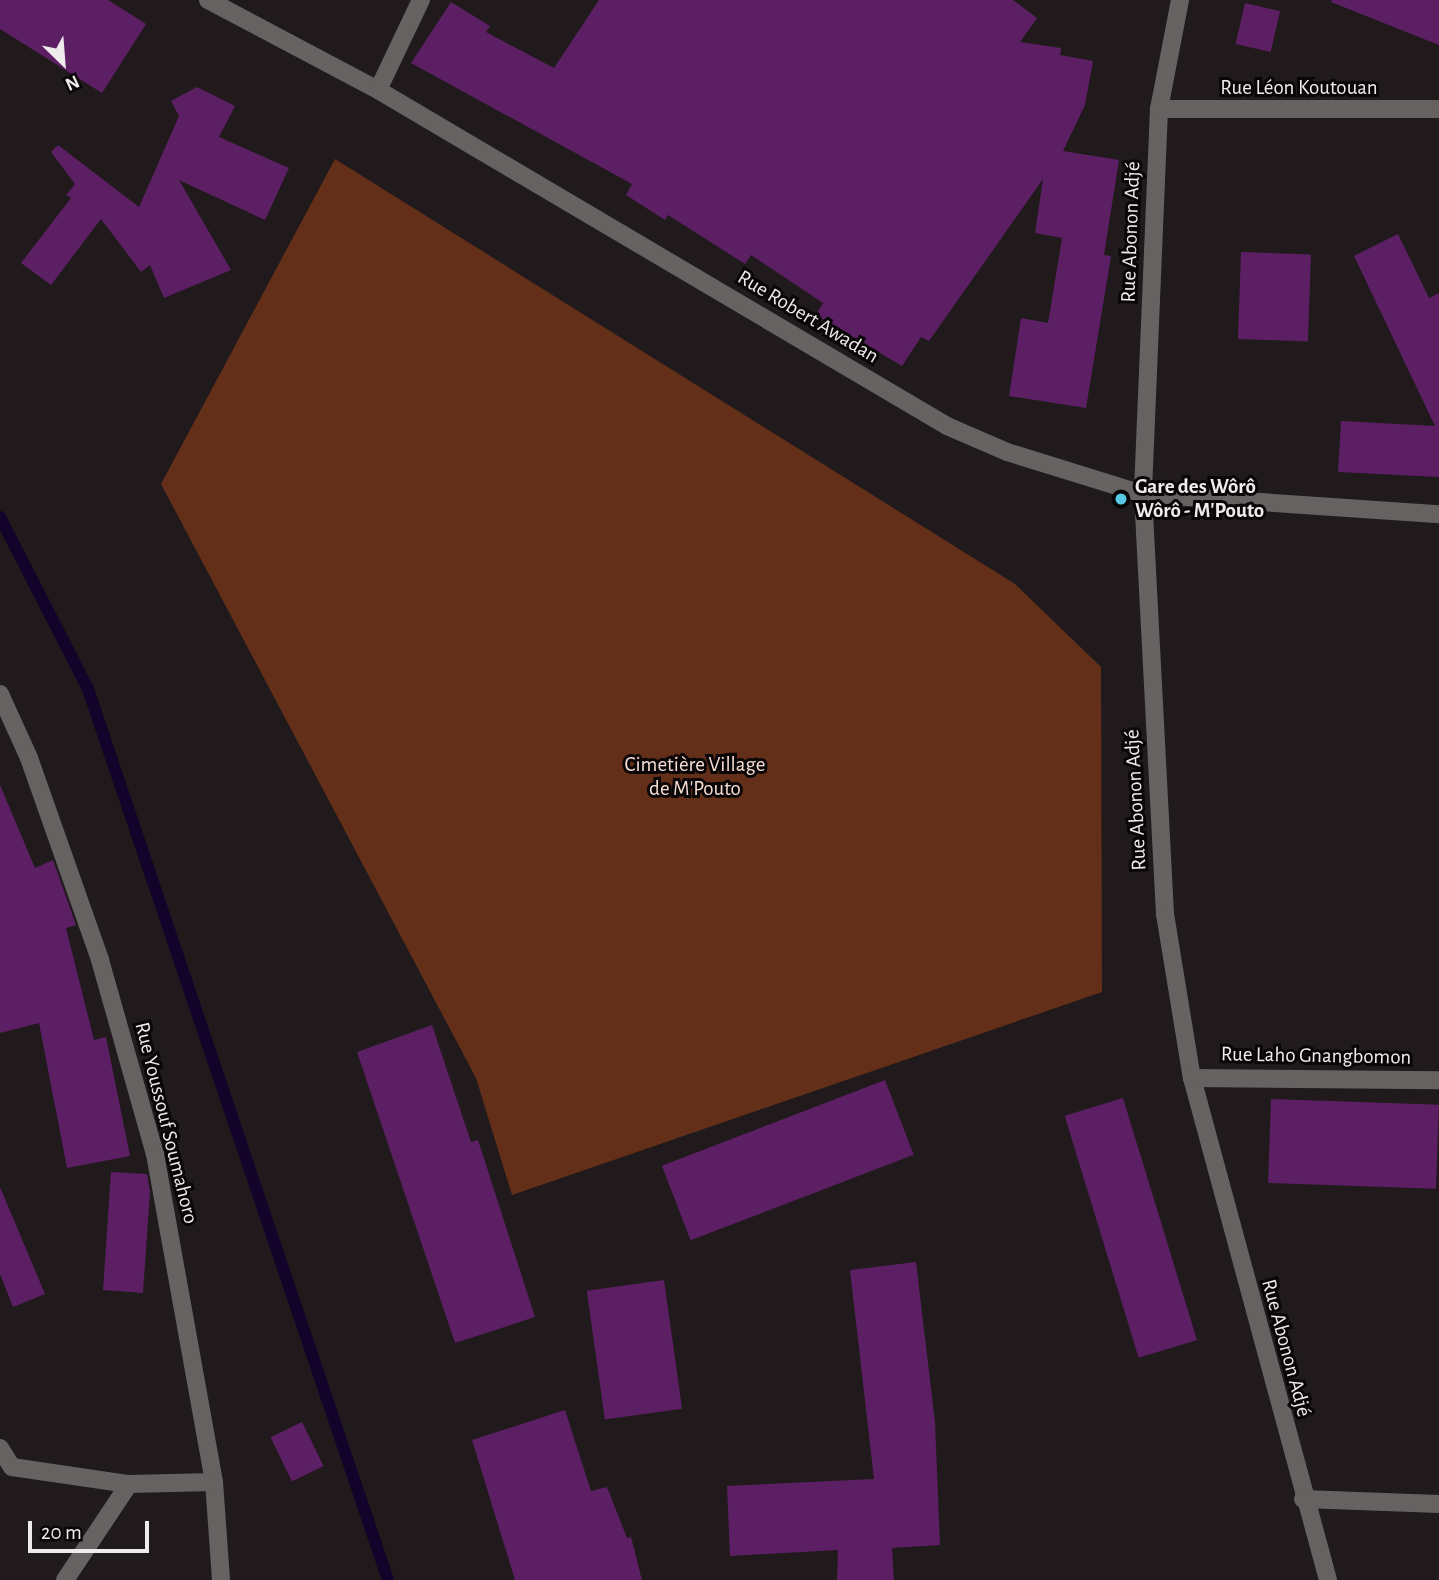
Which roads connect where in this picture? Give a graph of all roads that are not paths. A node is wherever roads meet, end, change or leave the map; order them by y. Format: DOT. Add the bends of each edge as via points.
graph roads {
  1 [pos="208,0"];
  2 [pos="421,0"];
  3 [pos="1180,0"];
  4 [pos="378,90"];
  5 [pos="1439,109"];
  6 [pos="1159,110"];
  7 [pos="1143,494"];
  8 [pos="1439,514"];
  9 [pos="0,694"];
  10 [pos="1192,1078"];
  11 [pos="1439,1080"];
  12 [pos="0,1448"];
  13 [pos="214,1482"];
  14 [pos="129,1484"];
  15 [pos="1303,1499"];
  16 [pos="1439,1504"];
  17 [pos="65,1580"];
  18 [pos="221,1580"];
  19 [pos="1328,1580"];
  1 -- 4 [label="street, Rue Robert Awadan"];
  2 -- 4 [label="street"];
  3 -- 6 [label="street, Rue Abonon Adjé"];
  4 -- 7 [label="street, Rue Robert Awadan" via="947,426 1007,452"];
  5 -- 6 [label="street, Rue Léon Koutouan"];
  6 -- 7 [label="street, Rue Abonon Adjé"];
  7 -- 8 [label="street, Rue Robert Awadan"];
  7 -- 10 [label="street, Rue Abonon Adjé" via="1165,914"];
  9 -- 13 [label="street, Rue Youssouf Soumahoro" via="29,758 100,960 155,1154"];
  10 -- 11 [label="street, Rue Laho Gnangbomon"];
  10 -- 15 [label="street, Rue Abonon Adjé"];
  12 -- 14 [label="street" via="12,1466"];
  13 -- 14 [label="street"];
  13 -- 18 [label="street, Rue Youssouf Soumahoro"];
  14 -- 17 [label="street"];
  15 -- 16 [label="street"];
  15 -- 19 [label="street, Rue Abonon Adjé"];
}
